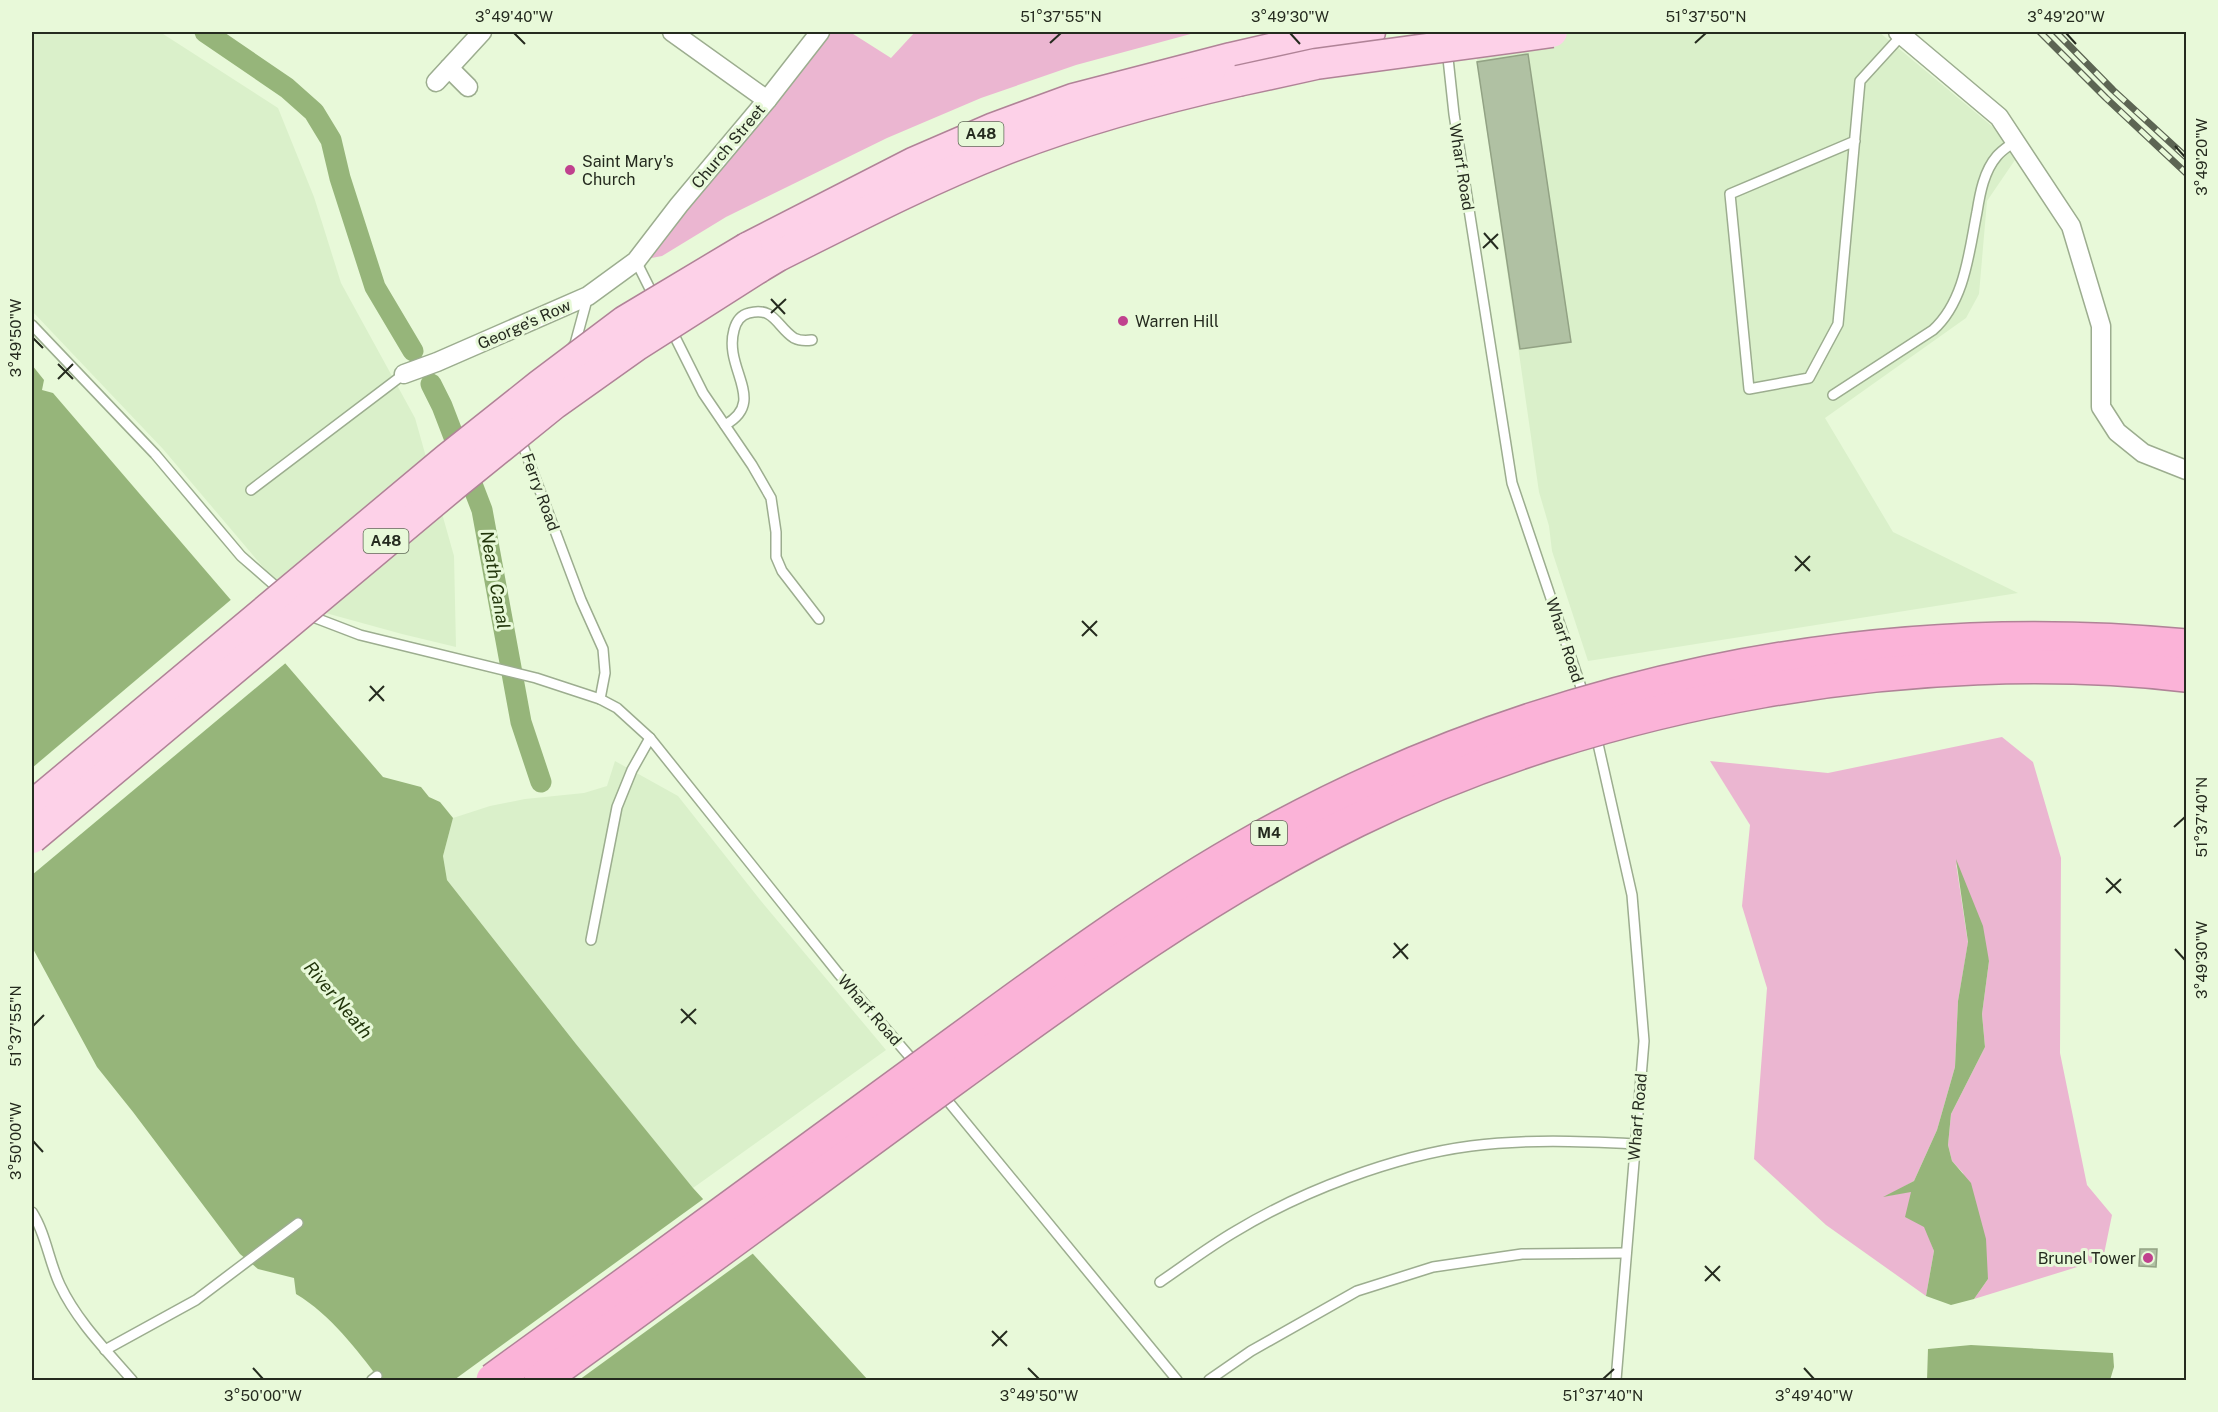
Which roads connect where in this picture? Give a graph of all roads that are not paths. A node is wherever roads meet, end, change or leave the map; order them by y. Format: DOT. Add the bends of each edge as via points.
graph roads {
  1 [pos="482,32"];
  2 [pos="672,32"];
  3 [pos="820,32"];
  4 [pos="1370,32"];
  5 [pos="1552,32"];
  6 [pos="1900,33"];
  7 [pos="1445,35"];
  8 [pos="449,68"];
  9 [pos="1234,70"];
  10 [pos="436,82"];
  11 [pos="468,87"];
  12 [pos="767,100"];
  13 [pos="1855,141"];
  14 [pos="2015,141"];
  15 [pos="752,258"];
  16 [pos="636,261"];
  17 [pos="588,296"];
  18 [pos="661,309"];
  19 [pos="666,319"];
  20 [pos="32,325"];
  21 [pos="812,340"];
  22 [pos="404,374"];
  23 [pos="1833,395"];
  24 [pos="527,407"];
  25 [pos="520,417"];
  26 [pos="725,425"];
  27 [pos="2187,470"];
  28 [pos="251,490"];
  29 [pos="819,619"];
  30 [pos="2187,646"];
  31 [pos="2187,675"];
  32 [pos="600,699"];
  33 [pos="1588,711"];
  34 [pos="1592,722"];
  35 [pos="650,738"];
  36 [pos="32,806"];
  37 [pos="32,838"];
  38 [pos="591,940"];
  39 [pos="924,1072"];
  40 [pos="932,1082"];
  41 [pos="1635,1144"];
  42 [pos="32,1212"];
  43 [pos="298,1223"];
  44 [pos="1626,1253"];
  45 [pos="1160,1282"];
  46 [pos="105,1350"];
  47 [pos="132,1380"];
  48 [pos="494,1380"];
  49 [pos="541,1380"];
  50 [pos="1177,1380"];
  51 [pos="1209,1380"];
  52 [pos="1616,1380"];
  1 -- 8 [label="street"];
  2 -- 12 [label="street"];
  3 -- 12 [label="street, Church Street"];
  4 -- 9 [label="main road, A48" via="1318,38"];
  5 -- 9 [label="main road, A48, bridge" via="1316,64"];
  6 -- 13 [label="lane" via="1860,81"];
  6 -- 14 [label="street" via="1999,117"];
  7 -- 33 [label="lane, Wharf Road" via="1512,483"];
  8 -- 10 [label="street"];
  8 -- 11 [label="street"];
  9 -- 15 [label="main road, A48" via="1073,99 994,128 913,163"];
  12 -- 16 [label="street, Church Street"];
  13 -- 13 [label="lane" via="1838,324 1809,378 1749,389 1730,194"];
  14 -- 23 [label="lane" via="1997,156 1985,178 1957,294 1943,321"];
  14 -- 27 [label="street" via="2071,226 2101,326 2101,407 2117,432 2143,453"];
  15 -- 36 [label="main road, A48, bridge" via="625,321 540,385"];
  15 -- 37 [label="main road, A48, bridge" via="554,404"];
  16 -- 17 [label="street, George's Row"];
  16 -- 18 [label="lane"];
  17 -- 22 [label="street, George's Row"];
  17 -- 24 [label="lane" via="575,344"];
  19 -- 26 [label="lane" via="703,393"];
  20 -- 32 [label="lane, Wharf Road" via="155,454 241,556 313,617 360,635 536,678"];
  21 -- 26 [label="lane" via="794,337 772,316 758,311 744,315 735,325 730,342 745,395 744,407 735,420"];
  22 -- 28 [label="lane"];
  25 -- 32 [label="lane, Ferry Road" via="522,442 603,649 605,673"];
  26 -- 29 [label="lane" via="771,498 776,556 782,571"];
  30 -- 48 [label="highway, M4, bridge" via="1973,640 1789,657 1635,689 1531,719 1426,758 1316,808 1143,909"];
  31 -- 49 [label="highway, M4, bridge" via="2075,668 1968,669 1779,688 1621,722 1512,756 1405,798 1266,868 1148,940"];
  32 -- 35 [label="lane, Wharf Road" via="617,708"];
  34 -- 41 [label="lane, Wharf Road" via="1632,895 1644,1041"];
  35 -- 38 [label="lane" via="617,807"];
  35 -- 39 [label="lane, Wharf Road" via="838,973"];
  40 -- 50 [label="lane"];
  41 -- 44 [label="lane, Wharf Road"];
  41 -- 45 [label="lane" via="1567,1140 1499,1143 1428,1154 1379,1167 1236,1230"];
  42 -- 46 [label="lane" via="59,1284 78,1318"];
  43 -- 46 [label="lane" via="196,1300"];
  44 -- 51 [label="lane" via="1522,1254 1433,1268 1357,1291 1251,1351"];
  44 -- 52 [label="lane, Wharf Road"];
  46 -- 47 [label="lane"];
}
